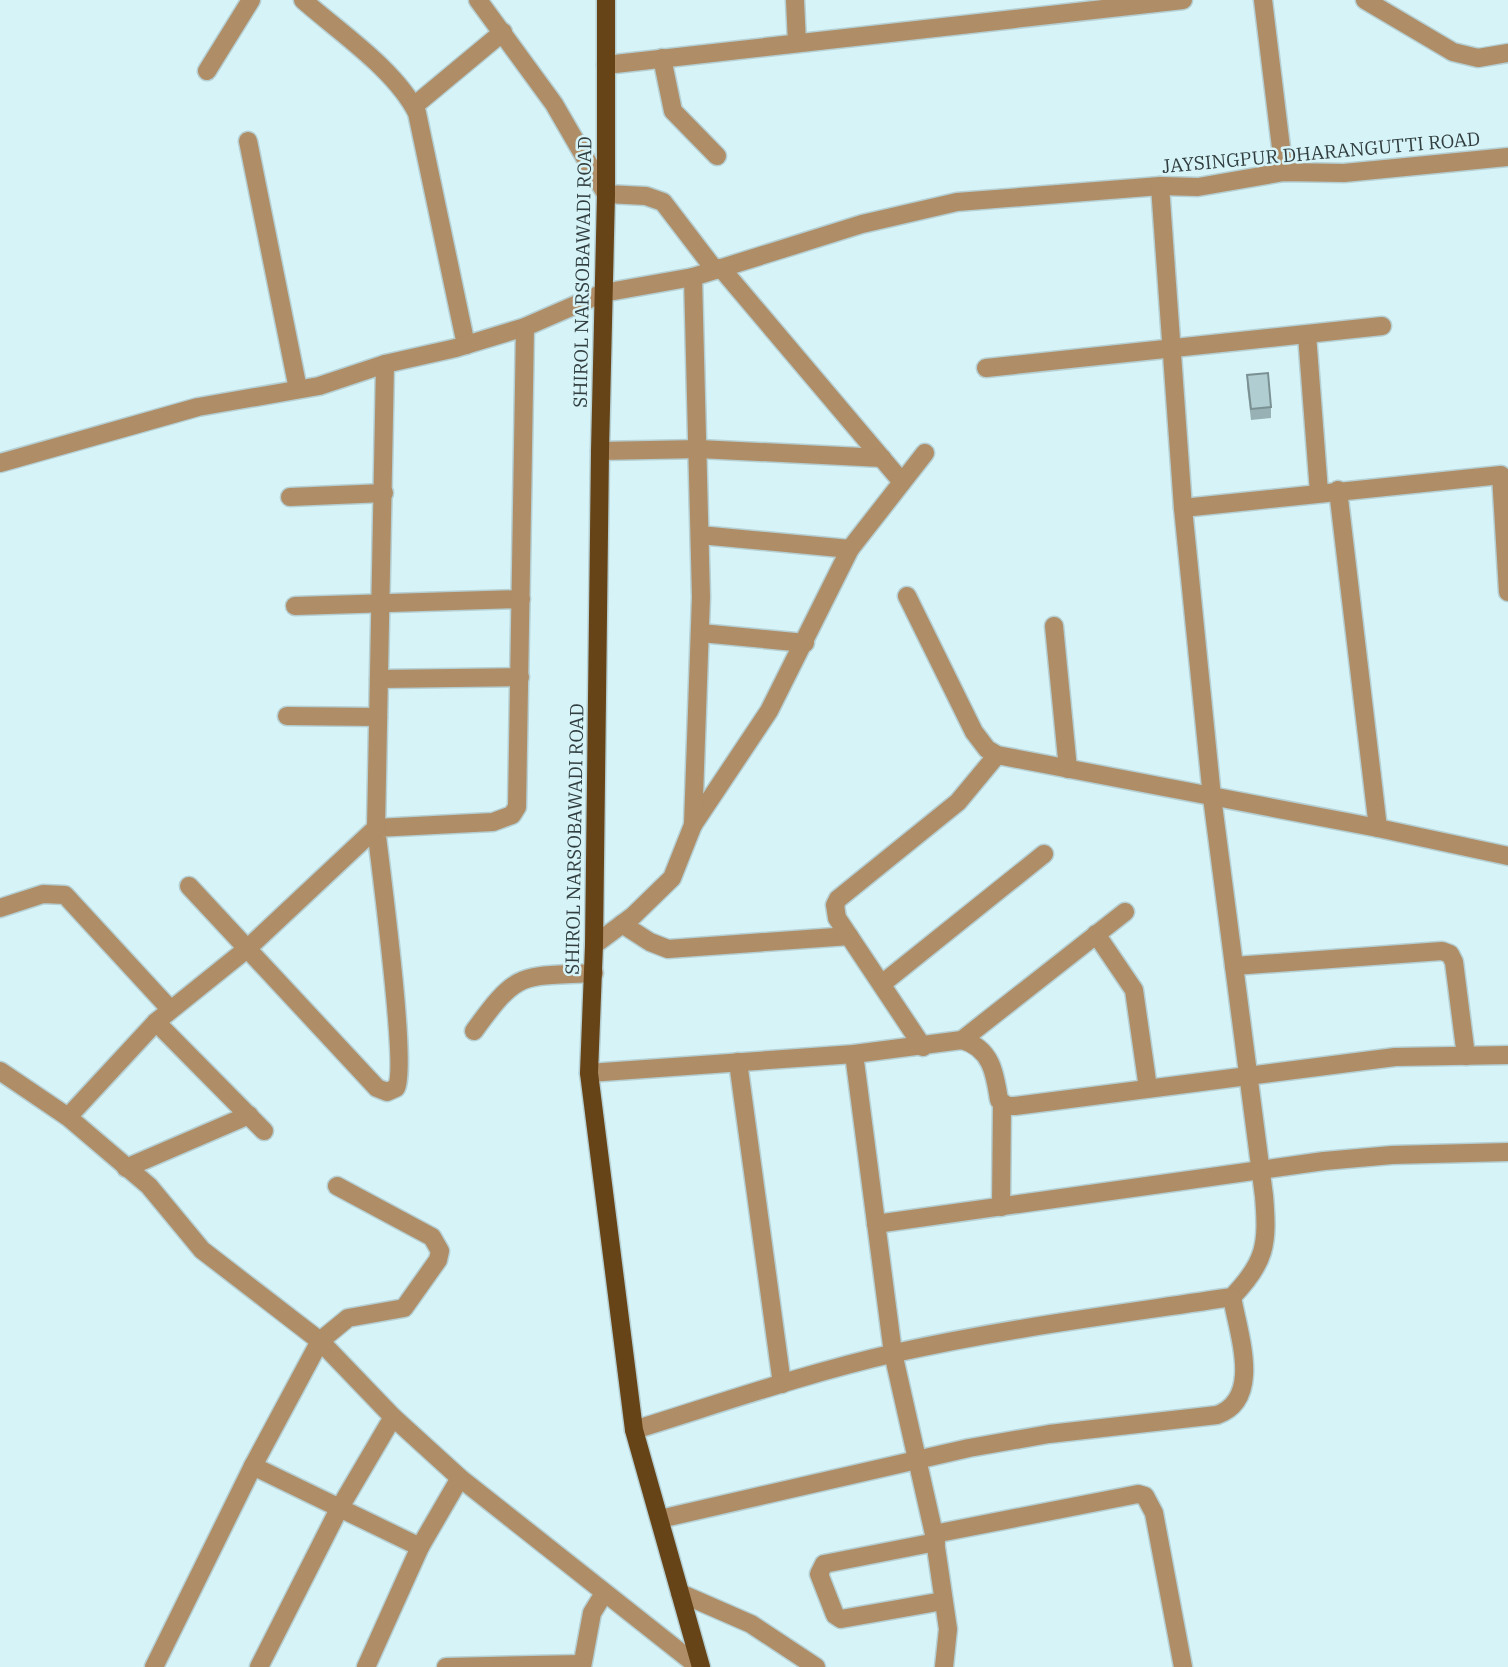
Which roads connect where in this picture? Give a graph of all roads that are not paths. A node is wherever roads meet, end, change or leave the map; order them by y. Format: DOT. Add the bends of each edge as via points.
graph roads {
  1 [pos="251,0"];
  2 [pos="303,0"];
  3 [pos="478,0"];
  4 [pos="606,0"];
  5 [pos="795,0"];
  6 [pos="1183,0"];
  7 [pos="1263,0"];
  8 [pos="1365,0"];
  9 [pos="1115,4"];
  10 [pos="503,32"];
  11 [pos="797,43"];
  12 [pos="1508,53"];
  13 [pos="662,58"];
  14 [pos="606,65"];
  15 [pos="207,71"];
  16 [pos="414,106"];
  17 [pos="248,141"];
  18 [pos="717,156"];
  19 [pos="1508,157"];
  20 [pos="1284,172"];
  21 [pos="1160,187"];
  22 [pos="606,194"];
  23 [pos="718,269"];
  24 [pos="693,277"];
  25 [pos="603,293"];
  26 [pos="525,327"];
  27 [pos="1381,327"];
  28 [pos="1307,335"];
  29 [pos="466,345"];
  30 [pos="1171,349"];
  31 [pos="385,364"];
  32 [pos="986,368"];
  33 [pos="298,389"];
  34 [pos="699,449"];
  35 [pos="600,451"];
  36 [pos="925,453"];
  37 [pos="882,458"];
  38 [pos="0,463"];
  39 [pos="902,482"];
  40 [pos="1338,491"];
  41 [pos="1319,492"];
  42 [pos="384,493"];
  43 [pos="289,497"];
  44 [pos="1183,508"];
  45 [pos="700,535"];
  46 [pos="849,548"];
  47 [pos="1508,592"];
  48 [pos="907,596"];
  49 [pos="521,599"];
  50 [pos="381,601"];
  51 [pos="295,606"];
  52 [pos="1054,626"];
  53 [pos="701,633"];
  54 [pos="805,643"];
  55 [pos="520,677"];
  56 [pos="379,680"];
  57 [pos="287,716"];
  58 [pos="378,717"];
  59 [pos="997,755"];
  60 [pos="1068,769"];
  61 [pos="1212,797"];
  62 [pos="693,825"];
  63 [pos="376,828"];
  64 [pos="1378,828"];
  65 [pos="1044,854"];
  66 [pos="1508,856"];
  67 [pos="189,886"];
  68 [pos="0,908"];
  69 [pos="1125,912"];
  70 [pos="622,924"];
  71 [pos="1096,934"];
  72 [pos="849,936"];
  73 [pos="594,945"];
  74 [pos="248,948"];
  75 [pos="1234,966"];
  76 [pos="594,973"];
  77 [pos="883,983"];
  78 [pos="163,1016"];
  79 [pos="474,1031"];
  80 [pos="962,1040"];
  81 [pos="923,1047"];
  82 [pos="854,1054"];
  83 [pos="1508,1055"];
  84 [pos="1466,1056"];
  85 [pos="737,1062"];
  86 [pos="0,1071"];
  87 [pos="589,1073"];
  88 [pos="1251,1075"];
  89 [pos="1149,1088"];
  90 [pos="1002,1104"];
  91 [pos="248,1115"];
  92 [pos="68,1117"];
  93 [pos="264,1131"];
  94 [pos="1508,1152"];
  95 [pos="127,1168"];
  96 [pos="1261,1172"];
  97 [pos="337,1186"];
  98 [pos="1001,1207"];
  99 [pos="876,1224"];
  100 [pos="1232,1297"];
  101 [pos="320,1341"];
  102 [pos="894,1353"];
  103 [pos="782,1384"];
  104 [pos="393,1417"];
  105 [pos="634,1430"];
  106 [pos="919,1461"];
  107 [pos="253,1466"];
  108 [pos="460,1478"];
  109 [pos="339,1509"];
  110 [pos="660,1519"];
  111 [pos="935,1538"];
  112 [pos="420,1547"];
  113 [pos="680,1593"];
  114 [pos="603,1595"];
  115 [pos="943,1601"];
  116 [pos="582,1666"];
  117 [pos="154,1667"];
  118 [pos="259,1667"];
  119 [pos="366,1667"];
  120 [pos="446,1667"];
  121 [pos="700,1667"];
  122 [pos="816,1667"];
  123 [pos="944,1667"];
  124 [pos="1183,1667"];
  1 -- 15 [label="street"];
  2 -- 16 [label="street" via="395,80"];
  3 -- 10 [label="street"];
  4 -- 14 [label="main road, SHIROL NARSOBAWADI ROAD"];
  5 -- 11 [label="street"];
  6 -- 9 [label="street"];
  7 -- 20 [label="street"];
  8 -- 12 [label="street" via="1453,52 1478,58"];
  9 -- 11 [label="street"];
  10 -- 16 [label="street"];
  10 -- 22 [label="street" via="554,104"];
  11 -- 13 [label="street"];
  13 -- 14 [label="street"];
  13 -- 18 [label="street" via="673,111"];
  14 -- 22 [label="main road, SHIROL NARSOBAWADI ROAD"];
  16 -- 29 [label="street" via="430,163"];
  17 -- 33 [label="street"];
  19 -- 20 [label="street, JAYSINGPUR DHARANGUTTI ROAD" via="1344,173"];
  20 -- 21 [label="street, JAYSINGPUR DHARANGUTTI ROAD" via="1198,187"];
  21 -- 23 [label="street, JAYSINGPUR DHARANGUTTI ROAD" via="957,202 862,224"];
  21 -- 30 [label="street"];
  22 -- 23 [label="street" via="646,196 663,202"];
  22 -- 25 [label="main road, SHIROL NARSOBAWADI ROAD"];
  23 -- 24 [label="street, JAYSINGPUR DHARANGUTTI ROAD"];
  23 -- 37 [label="street"];
  24 -- 25 [label="street, JAYSINGPUR DHARANGUTTI ROAD"];
  24 -- 34 [label="street"];
  25 -- 26 [label="street, JAYSINGPUR DHARANGUTTI ROAD"];
  25 -- 35 [label="main road, SHIROL NARSOBAWADI ROAD"];
  26 -- 29 [label="street, JAYSINGPUR DHARANGUTTI ROAD"];
  26 -- 49 [label="street"];
  27 -- 28 [label="street"];
  28 -- 30 [label="street"];
  28 -- 41 [label="street"];
  29 -- 31 [label="street, JAYSINGPUR DHARANGUTTI ROAD"];
  30 -- 32 [label="street"];
  30 -- 44 [label="street"];
  31 -- 33 [label="street, JAYSINGPUR DHARANGUTTI ROAD"];
  31 -- 42 [label="street"];
  33 -- 38 [label="street, JAYSINGPUR DHARANGUTTI ROAD" via="198,407"];
  34 -- 35 [label="street"];
  34 -- 37 [label="street"];
  34 -- 45 [label="street"];
  35 -- 73 [label="main road, SHIROL NARSOBAWADI ROAD"];
  36 -- 39 [label="street"];
  37 -- 39 [label="street"];
  39 -- 46 [label="street"];
  40 -- 41 [label="street"];
  40 -- 47 [label="street" via="1501,475"];
  40 -- 64 [label="street"];
  41 -- 44 [label="street"];
  42 -- 43 [label="street"];
  42 -- 50 [label="street"];
  44 -- 61 [label="street"];
  45 -- 46 [label="street"];
  45 -- 53 [label="street"];
  46 -- 54 [label="street"];
  48 -- 59 [label="street" via="974,732"];
  49 -- 50 [label="street"];
  49 -- 55 [label="street"];
  50 -- 51 [label="street"];
  50 -- 56 [label="street"];
  52 -- 60 [label="street"];
  53 -- 54 [label="street"];
  53 -- 62 [label="street"];
  54 -- 62 [label="street" via="769,711"];
  55 -- 56 [label="street"];
  55 -- 63 [label="street" via="517,807 512,815 494,821"];
  56 -- 58 [label="street"];
  57 -- 58 [label="street"];
  58 -- 63 [label="street"];
  59 -- 60 [label="street"];
  59 -- 72 [label="street" via="958,803 838,899 835,911"];
  60 -- 61 [label="street"];
  61 -- 64 [label="street"];
  61 -- 75 [label="street"];
  62 -- 70 [label="street" via="672,878"];
  63 -- 74 [label="street"];
  63 -- 74 [label="street" via="396,1013 400,1076 396,1088 387,1092 377,1088"];
  64 -- 66 [label="street"];
  65 -- 77 [label="street"];
  67 -- 74 [label="street"];
  68 -- 78 [label="street" via="43,894 65,895"];
  69 -- 71 [label="street"];
  70 -- 72 [label="street" via="668,949"];
  70 -- 73 [label="street"];
  71 -- 80 [label="street"];
  71 -- 89 [label="street" via="1134,990"];
  72 -- 77 [label="street"];
  73 -- 76 [label="main road, SHIROL NARSOBAWADI ROAD"];
  74 -- 78 [label="street"];
  75 -- 84 [label="street" via="1450,954"];
  75 -- 88 [label="street"];
  76 -- 79 [label="street" via="524,978 502,993"];
  76 -- 87 [label="main road, SHIROL NARSOBAWADI ROAD"];
  77 -- 81 [label="street"];
  78 -- 91 [label="street"];
  78 -- 92 [label="street"];
  80 -- 81 [label="street"];
  80 -- 90 [label="street" via="973,1043 991,1062"];
  81 -- 82 [label="street"];
  82 -- 85 [label="street"];
  82 -- 99 [label="street"];
  83 -- 84 [label="street"];
  84 -- 88 [label="street" via="1395,1057"];
  85 -- 87 [label="street"];
  85 -- 103 [label="street"];
  86 -- 92 [label="street"];
  87 -- 105 [label="main road, SHIROL NARSOBAWADI ROAD"];
  88 -- 89 [label="street"];
  88 -- 96 [label="street"];
  89 -- 90 [label="street"];
  90 -- 98 [label="street"];
  91 -- 93 [label="street"];
  91 -- 95 [label="street"];
  92 -- 95 [label="street"];
  94 -- 96 [label="street" via="1392,1155"];
  95 -- 101 [label="street" via="149,1186 202,1250"];
  96 -- 98 [label="street"];
  96 -- 100 [label="street" via="1267,1233 1263,1256"];
  97 -- 101 [label="street" via="432,1237 440,1251 410,1304 396,1311 348,1318"];
  98 -- 99 [label="street"];
  99 -- 102 [label="street"];
  100 -- 102 [label="street" via="1002,1331"];
  100 -- 106 [label="street" via="1244,1388 1230,1411 1049,1434"];
  101 -- 104 [label="street"];
  101 -- 107 [label="street"];
  102 -- 103 [label="street"];
  102 -- 106 [label="street"];
  103 -- 105 [label="street"];
  104 -- 108 [label="street"];
  104 -- 109 [label="street"];
  105 -- 110 [label="main road, SHIROL NARSOBAWADI ROAD"];
  106 -- 110 [label="street"];
  106 -- 111 [label="street"];
  107 -- 109 [label="street"];
  107 -- 117 [label="street"];
  108 -- 112 [label="street"];
  108 -- 114 [label="street"];
  109 -- 112 [label="street"];
  109 -- 118 [label="street"];
  110 -- 113 [label="main road, SHIROL NARSOBAWADI ROAD"];
  111 -- 115 [label="street"];
  111 -- 115 [label="street" via="824,1564 819,1574 835,1615 841,1619"];
  111 -- 124 [label="street" via="1145,1496 1154,1513"];
  112 -- 119 [label="street"];
  113 -- 121 [label="main road, SHIROL NARSOBAWADI ROAD"];
  113 -- 122 [label="street" via="751,1624"];
  114 -- 116 [label="street" via="592,1613"];
  114 -- 121 [label="street"];
  115 -- 123 [label="street" via="949,1641"];
  116 -- 120 [label="street"];
}
